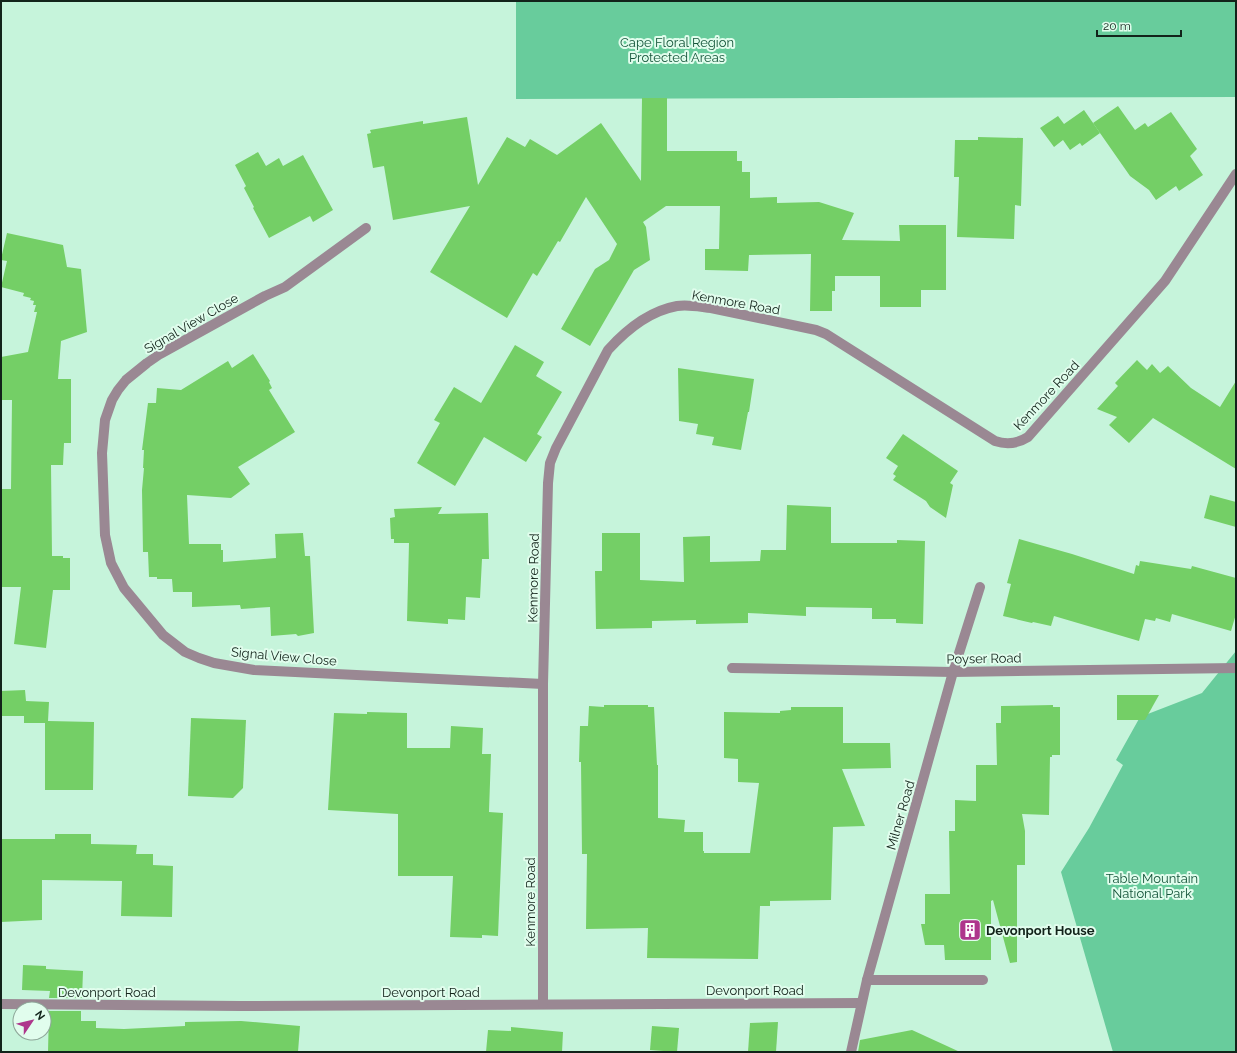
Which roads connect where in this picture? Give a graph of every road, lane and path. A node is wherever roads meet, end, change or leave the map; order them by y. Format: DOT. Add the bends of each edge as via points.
graph roads {
  1 [pos="1236,174"];
  2 [pos="366,228"];
  3 [pos="980,587"];
  4 [pos="1236,667"];
  5 [pos="732,668"];
  6 [pos="953,672"];
  7 [pos="543,684"];
  8 [pos="867,980"];
  9 [pos="983,980"];
  10 [pos="861,1003"];
  11 [pos="1,1004"];
  12 [pos="543,1004"];
  13 [pos="851,1052"];
  1 -- 7 [label="street, Kenmore Road" via="1165,281 1028,437 1021,441 1004,444 995,441 816,330 696,306 678,306 637,323 608,350 550,463"];
  2 -- 7 [label="street, Signal View Close" via="285,287 160,354 126,380 118,390 105,420 102,453 105,535 111,563 124,588 163,635 185,652 214,663 254,670"];
  3 -- 6 [label="street, Milner Road"];
  4 -- 6 [label="street, Poyser Road"];
  5 -- 6 [label="street, Poyser Road"];
  6 -- 8 [label="street, Milner Road"];
  7 -- 12 [label="street, Kenmore Road"];
  8 -- 9 [label="street"];
  8 -- 10 [label="street, Milner Road"];
  10 -- 12 [label="street, Devonport Road"];
  10 -- 13 [label="street, Milner Road"];
  11 -- 12 [label="street, Devonport Road"];
}
